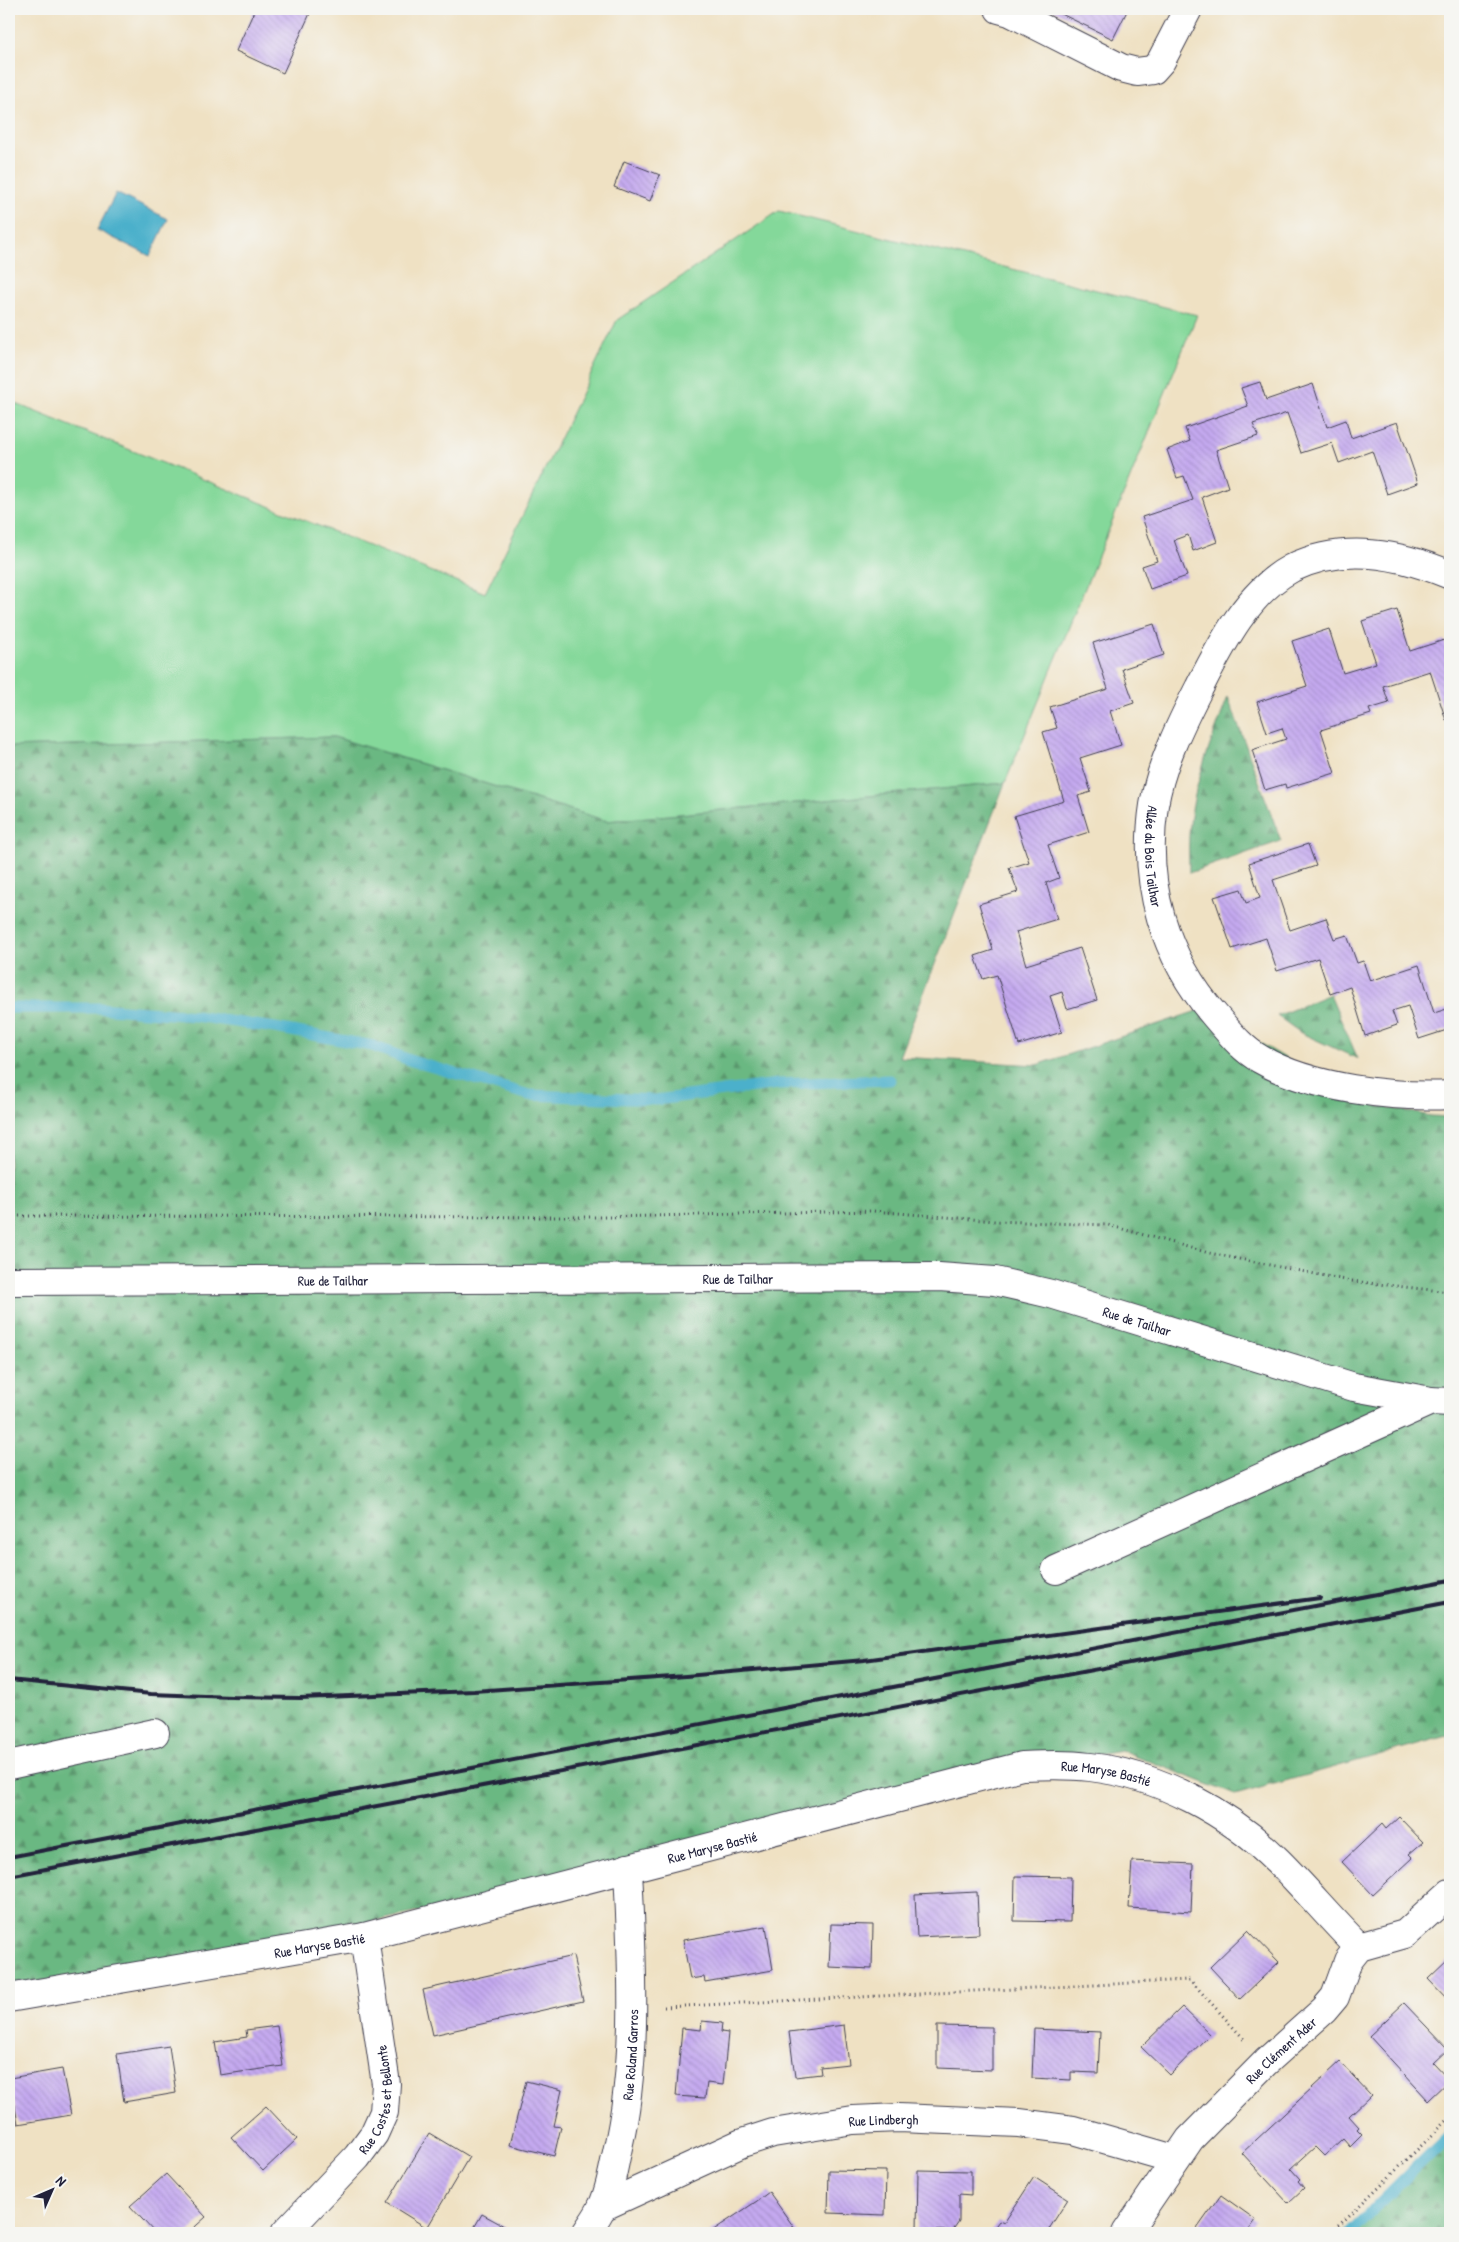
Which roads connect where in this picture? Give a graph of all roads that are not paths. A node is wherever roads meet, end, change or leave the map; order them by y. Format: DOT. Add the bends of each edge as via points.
graph roads {
  1 [pos="999,9"];
  2 [pos="1188,9"];
  3 [pos="1450,575"];
  4 [pos="1450,1095"];
  5 [pos="9,1281"];
  6 [pos="1440,1402"];
  7 [pos="1056,1570"];
  8 [pos="154,1733"];
  9 [pos="9,1765"];
  10 [pos="628,1868"];
  11 [pos="1450,1893"];
  12 [pos="364,1937"];
  13 [pos="1359,1946"];
  14 [pos="9,1998"];
  15 [pos="1174,2159"];
  16 [pos="602,2207"];
  17 [pos="285,2233"];
  18 [pos="586,2233"];
  19 [pos="1126,2233"];
  1 -- 2 [label="street" via="1121,68 1138,72 1153,70 1161,61"];
  3 -- 4 [label="street, Allée du Bois Tailhar" via="1401,558 1346,554 1328,555 1279,576 1244,613 1222,645 1180,728 1168,754 1157,796 1151,840 1154,896 1162,927 1188,980 1235,1039 1258,1058 1287,1072 1339,1086 1424,1096"];
  5 -- 6 [label="street, Rue de Tailhar" via="939,1277 995,1281 1051,1294 1354,1388"];
  6 -- 7 [label="street"];
  8 -- 9 [label="street"];
  10 -- 12 [label="street, Rue Maryse Bastié"];
  10 -- 13 [label="street, Rue Maryse Bastié" via="1022,1766 1091,1767 1142,1779 1196,1801 1223,1817 1277,1860"];
  10 -- 16 [label="street, Rue Roland Garros" via="634,2009 631,2073 623,2129"];
  11 -- 13 [label="street" via="1405,1934"];
  12 -- 14 [label="street, Rue Maryse Bastié"];
  12 -- 17 [label="street, Rue Costes et Bellonte" via="386,2084 384,2112 374,2134 357,2157"];
  13 -- 15 [label="street, Rue Clément Ader" via="1351,1955 1334,1997 1324,2010 1211,2116"];
  15 -- 16 [label="street, Rue Lindbergh" via="1072,2130 1020,2123 898,2118 853,2120 773,2133 742,2143"];
  15 -- 19 [label="street, Rue Clément Ader"];
  16 -- 18 [label="street, Rue Roland Garros"];
}
